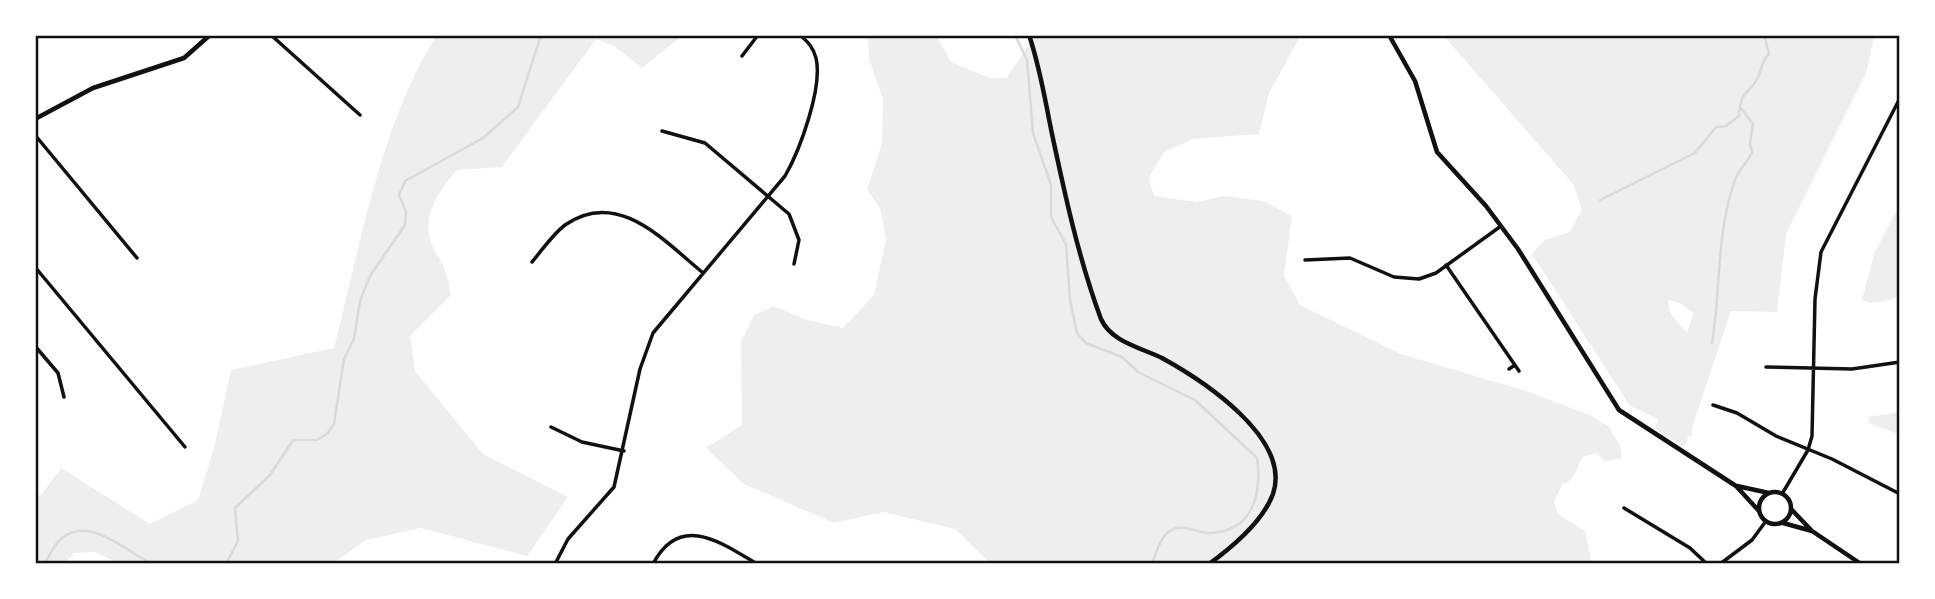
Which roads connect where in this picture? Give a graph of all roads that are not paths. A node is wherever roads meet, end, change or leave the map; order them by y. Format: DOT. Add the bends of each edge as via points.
graph roads {
  1 [pos="210,35"];
  2 [pos="271,35"];
  3 [pos="758,35"];
  4 [pos="800,35"];
  5 [pos="1029,35"];
  6 [pos="1389,35"];
  7 [pos="742,56"];
  8 [pos="1900,99"];
  9 [pos="360,116"];
  10 [pos="35,119"];
  11 [pos="663,131"];
  12 [pos="35,135"];
  13 [pos="768,196"];
  14 [pos="1501,226"];
  15 [pos="137,258"];
  16 [pos="1305,260"];
  17 [pos="532,262"];
  18 [pos="794,264"];
  19 [pos="1446,265"];
  20 [pos="35,267"];
  21 [pos="702,272"];
  22 [pos="35,346"];
  23 [pos="1900,362"];
  24 [pos="1515,365"];
  25 [pos="1766,367"];
  26 [pos="1509,369"];
  27 [pos="1814,369"];
  28 [pos="1519,371"];
  29 [pos="64,397"];
  30 [pos="1713,405"];
  31 [pos="551,427"];
  32 [pos="186,447"];
  33 [pos="1808,450"];
  34 [pos="624,451"];
  35 [pos="1736,486"];
  36 [pos="1770,494"];
  37 [pos="1900,494"];
  38 [pos="1782,495"];
  39 [pos="1624,508"];
  40 [pos="1791,509"];
  41 [pos="1759,512"];
  42 [pos="1766,521"];
  43 [pos="1782,523"];
  44 [pos="1812,531"];
  45 [pos="555,564"];
  46 [pos="653,564"];
  47 [pos="757,564"];
  48 [pos="1209,564"];
  49 [pos="1707,564"];
  50 [pos="1720,564"];
  51 [pos="1861,564"];
  1 -- 10 [label="street" via="184,58 85,91"];
  2 -- 9 [label="street"];
  3 -- 7 [label="street"];
  4 -- 13 [label="street" via="813,48 817,76 800,145 785,176"];
  5 -- 48 [label="street" via="1078,241 1106,328 1184,371 1231,405 1256,430 1271,462 1274,487 1267,505"];
  6 -- 14 [label="street" via="1415,81 1437,152"];
  8 -- 27 [label="street" via="1821,252"];
  11 -- 13 [label="street" via="705,143"];
  12 -- 15 [label="street"];
  13 -- 18 [label="street" via="795,224 799,247"];
  13 -- 21 [label="street"];
  14 -- 19 [label="street"];
  14 -- 35 [label="street" via="1619,410"];
  16 -- 19 [label="street" via="1350,258 1413,280"];
  17 -- 21 [label="street" via="565,226 587,215 612,212 644,224"];
  19 -- 24 [label="street"];
  20 -- 32 [label="street"];
  21 -- 34 [label="street" via="662,320 645,352"];
  22 -- 29 [label="street" via="61,379"];
  23 -- 27 [label="street"];
  24 -- 26 [label="street"];
  24 -- 28 [label="street"];
  25 -- 27 [label="street"];
  27 -- 33 [label="street" via="1814,418"];
  30 -- 33 [label="street" via="1737,412"];
  31 -- 34 [label="street" via="582,442"];
  33 -- 37 [label="street"];
  33 -- 38 [label="street"];
  34 -- 45 [label="street" via="614,487 568,539"];
  35 -- 36 [label="street"];
  35 -- 41 [label="street"];
  36 -- 38 [label="street"];
  36 -- 41 [label="street" via="1763,498"];
  38 -- 40 [label="street"];
  39 -- 49 [label="street" via="1690,548"];
  40 -- 43 [label="street"];
  40 -- 44 [label="street"];
  41 -- 42 [label="street"];
  42 -- 43 [label="street"];
  42 -- 50 [label="street" via="1752,540"];
  43 -- 44 [label="street"];
  44 -- 51 [label="street"];
  46 -- 47 [label="street" via="669,544 700,535 720,541"];
}
